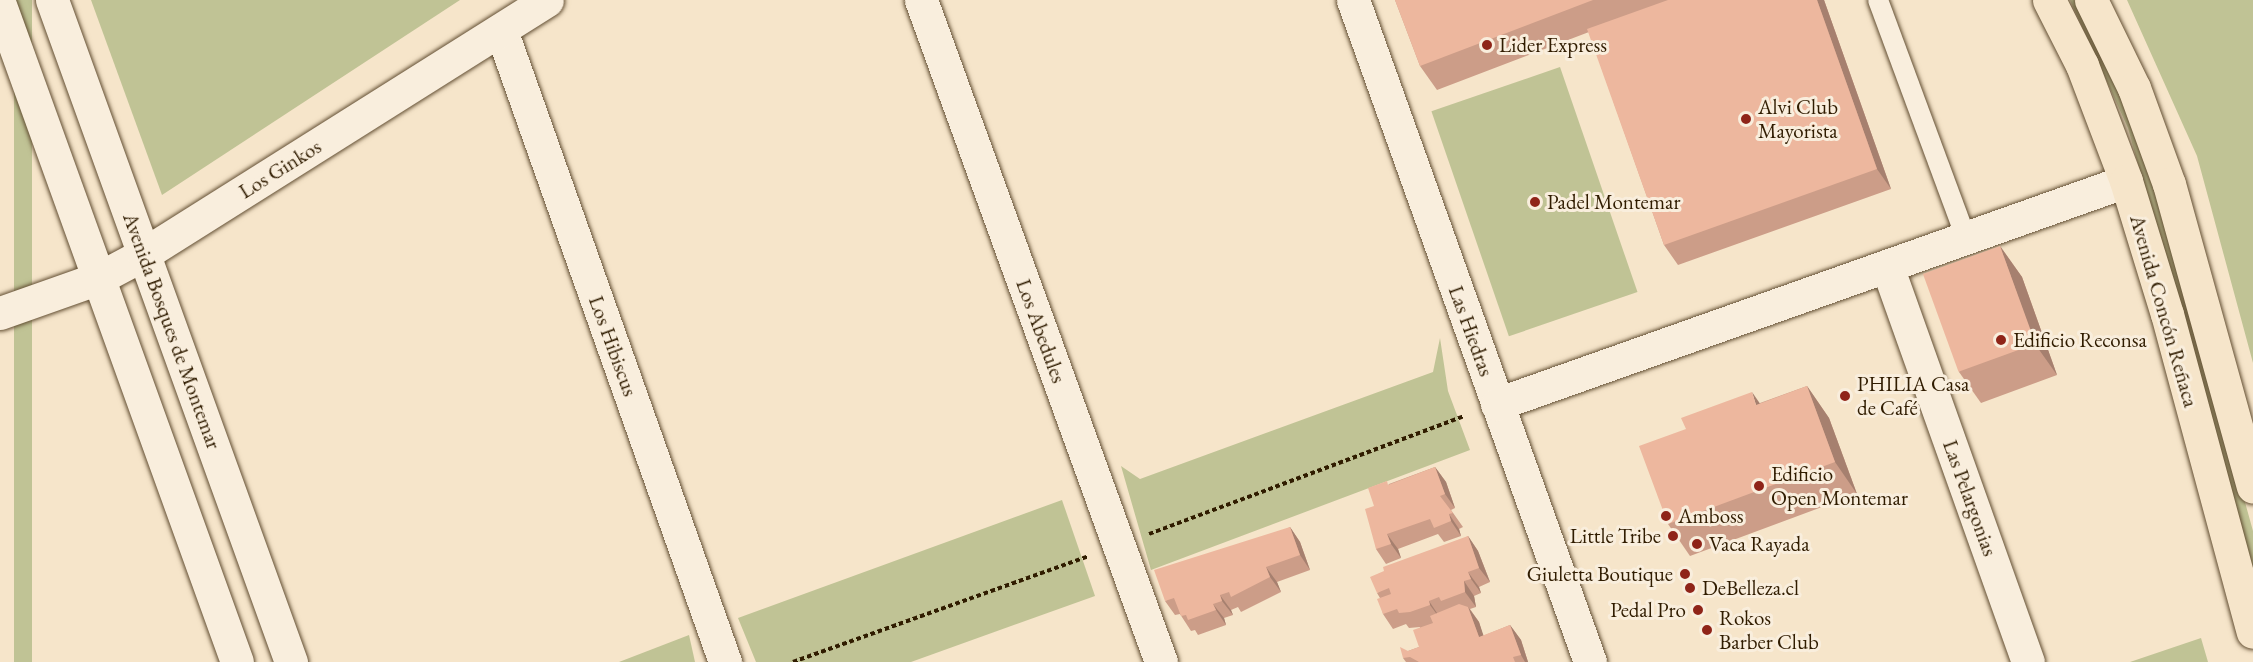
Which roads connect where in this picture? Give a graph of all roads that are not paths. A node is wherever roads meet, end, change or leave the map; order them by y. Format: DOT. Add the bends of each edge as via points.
graph roads {
  1 [pos="52,0"];
  2 [pos="547,0"];
  3 [pos="921,0"];
  4 [pos="1353,0"];
  5 [pos="1878,0"];
  6 [pos="2049,0"];
  7 [pos="2091,0"];
  8 [pos="0,5"];
  9 [pos="501,30"];
  10 [pos="2126,181"];
  11 [pos="1966,238"];
  12 [pos="144,255"];
  13 [pos="1887,266"];
  14 [pos="99,278"];
  15 [pos="0,313"];
  16 [pos="1497,404"];
  17 [pos="2253,487"];
  18 [pos="2253,632"];
  19 [pos="237,662"];
  20 [pos="291,662"];
  21 [pos="725,662"];
  22 [pos="1161,662"];
  23 [pos="1590,662"];
  24 [pos="2028,662"];
  1 -- 12 [label="street, Avenida Bosques de Montemar"];
  2 -- 9 [label="street, Los Ginkos"];
  3 -- 22 [label="street, Los Abedules"];
  4 -- 16 [label="street, Las Hiedras"];
  5 -- 11 [label="lane"];
  6 -- 10 [label="main road, Avenida Concón Reñaca" via="2082,65"];
  7 -- 17 [label="main road, Avenida Concón Reñaca" via="2134,88 2169,184"];
  8 -- 14 [label="street"];
  9 -- 12 [label="street, Los Ginkos"];
  9 -- 21 [label="street, Los Hibiscus"];
  10 -- 11 [label="street"];
  10 -- 18 [label="main road, Avenida Concón Reñaca" via="2167,314"];
  11 -- 13 [label="street"];
  12 -- 14 [label="street, Los Ginkos"];
  12 -- 20 [label="street, Avenida Bosques de Montemar"];
  13 -- 16 [label="street"];
  13 -- 24 [label="street, Las Pelargonias"];
  14 -- 15 [label="street, Los Ginkos"];
  14 -- 19 [label="street"];
  16 -- 23 [label="street, Las Hiedras"];
}
